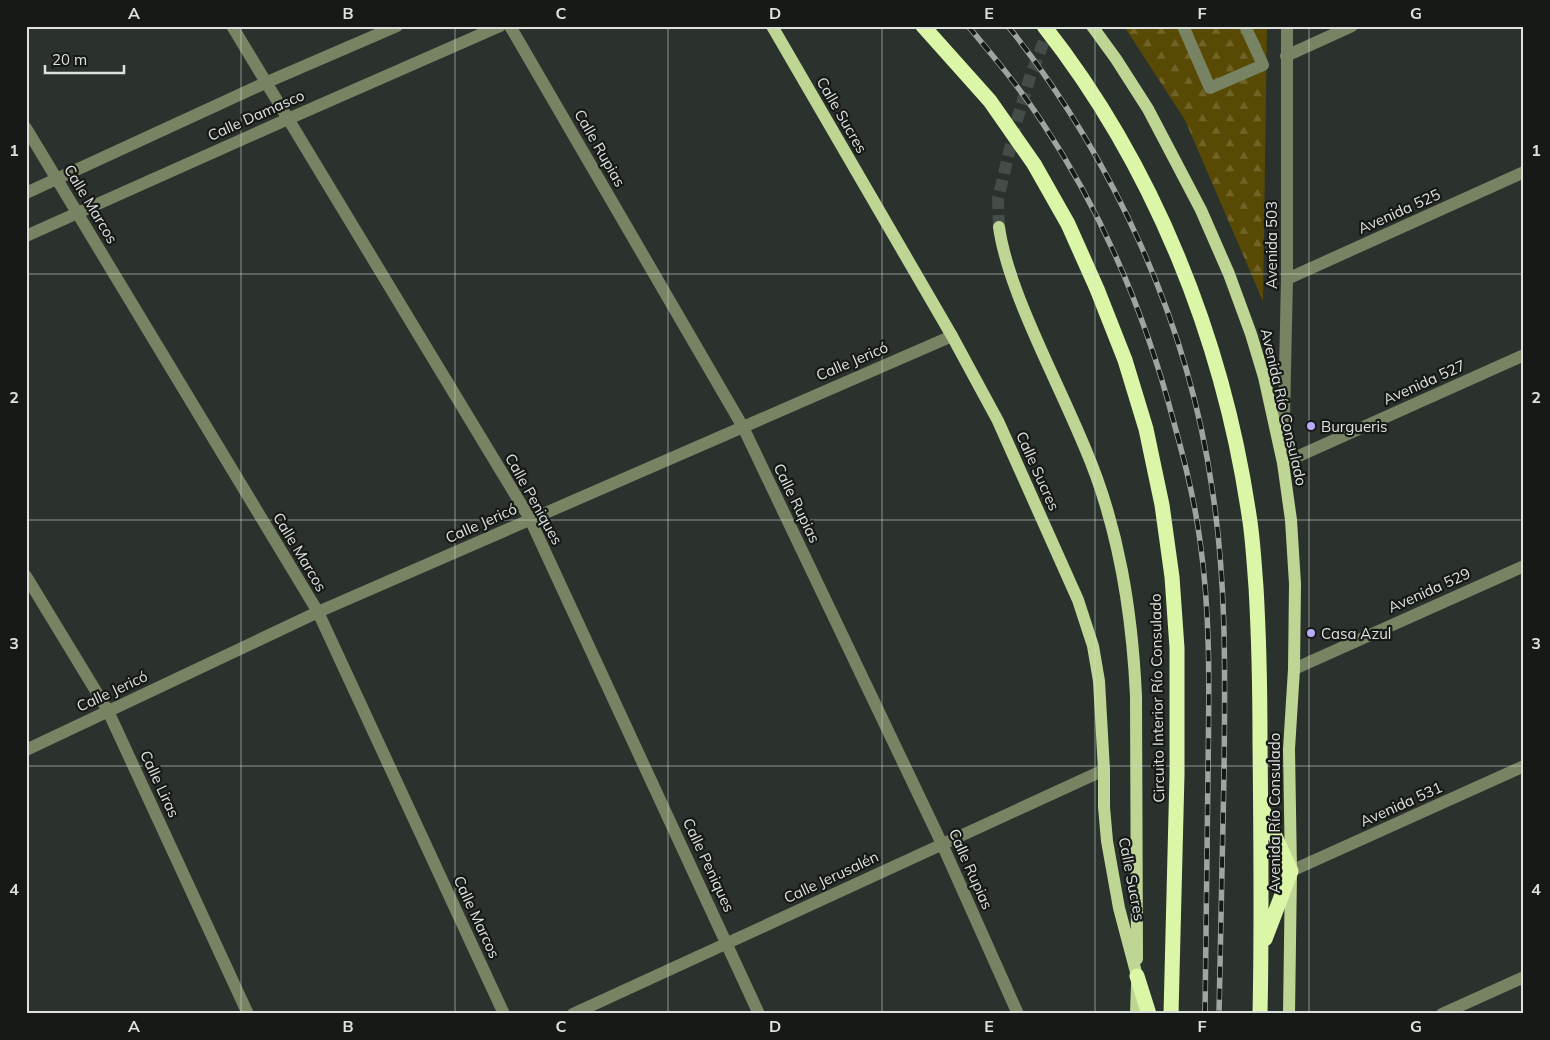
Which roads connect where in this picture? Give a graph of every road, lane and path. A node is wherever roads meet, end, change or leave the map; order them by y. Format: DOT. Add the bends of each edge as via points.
graph roads {
  1 [pos="232,26"];
  2 [pos="398,26"];
  3 [pos="500,26"];
  4 [pos="510,26"];
  5 [pos="772,26"];
  6 [pos="923,26"];
  7 [pos="1044,26"];
  8 [pos="1092,26"];
  9 [pos="1183,26"];
  10 [pos="1246,26"];
  11 [pos="1286,26"];
  12 [pos="1352,26"];
  13 [pos="1286,56"];
  14 [pos="265,83"];
  15 [pos="288,119"];
  16 [pos="26,128"];
  17 [pos="1524,172"];
  18 [pos="57,179"];
  19 [pos="26,193"];
  20 [pos="78,213"];
  21 [pos="999,227"];
  22 [pos="26,236"];
  23 [pos="1287,279"];
  24 [pos="952,336"];
  25 [pos="1524,355"];
  26 [pos="743,426"];
  27 [pos="1283,463"];
  28 [pos="530,519"];
  29 [pos="1524,566"];
  30 [pos="26,576"];
  31 [pos="318,612"];
  32 [pos="1294,669"];
  33 [pos="108,710"];
  34 [pos="26,750"];
  35 [pos="1524,766"];
  36 [pos="1104,770"];
  37 [pos="1261,807"];
  38 [pos="942,844"];
  39 [pos="1291,871"];
  40 [pos="727,943"];
  41 [pos="1262,947"];
  42 [pos="1137,976"];
  43 [pos="1524,977"];
  44 [pos="248,1014"];
  45 [pos="504,1014"];
  46 [pos="573,1014"];
  47 [pos="759,1014"];
  48 [pos="1018,1014"];
  49 [pos="1136,1014"];
  50 [pos="1149,1014"];
  51 [pos="1171,1014"];
  52 [pos="1260,1014"];
  53 [pos="1289,1014"];
  54 [pos="1442,1014"];
  1 -- 14 [label="street, Calle Peniques"];
  2 -- 14 [label="street, Calle Damasco"];
  3 -- 15 [label="street, Calle Damasco"];
  4 -- 26 [label="street, Calle Rupias"];
  5 -- 24 [label="main road, Calle Sucres"];
  6 -- 51 [label="highway, Circuito Interior Río Consulado" via="990,101 1034,164 1063,215 1125,360 1146,429 1162,505 1177,648"];
  7 -- 37 [label="highway" via="1122,143 1169,236 1198,310 1230,415 1248,508 1254,564"];
  8 -- 27 [label="main road, Avenida Río Consulado" via="1148,109 1201,210 1229,274 1264,377"];
  9 -- 10 [label="street" via="1210,88 1263,65"];
  11 -- 13 [label="street, Avenida 503"];
  12 -- 13 [label="street"];
  13 -- 23 [label="street, Avenida 503"];
  14 -- 15 [label="street, Calle Peniques"];
  14 -- 18 [label="street, Calle Damasco"];
  15 -- 20 [label="street, Calle Damasco"];
  15 -- 28 [label="street, Calle Peniques"];
  16 -- 18 [label="street, Calle Marcos"];
  17 -- 23 [label="street, Avenida 525"];
  18 -- 19 [label="street, Calle Damasco"];
  18 -- 20 [label="street, Calle Marcos"];
  20 -- 22 [label="street, Calle Damasco"];
  20 -- 31 [label="street, Calle Marcos"];
  21 -- 42 [label="main road" via="1002,251 1015,287 1101,492 1124,578 1136,696"];
  23 -- 27 [label="street, Avenida 503"];
  24 -- 26 [label="street, Calle Jericó"];
  24 -- 36 [label="main road, Calle Sucres" via="998,421 1078,600 1093,646 1099,680"];
  25 -- 27 [label="street, Avenida 527"];
  26 -- 28 [label="street, Calle Jericó"];
  26 -- 38 [label="street, Calle Rupias"];
  27 -- 32 [label="main road, Avenida Río Consulado" via="1295,584"];
  28 -- 31 [label="street, Calle Jericó"];
  28 -- 40 [label="street, Calle Peniques"];
  29 -- 32 [label="street, Avenida 529"];
  30 -- 33 [label="street, Calle Liras"];
  31 -- 33 [label="street, Calle Jericó"];
  31 -- 45 [label="street, Calle Marcos"];
  32 -- 39 [label="main road, Avenida Río Consulado" via="1289,750"];
  33 -- 34 [label="street, Calle Jericó"];
  33 -- 44 [label="street, Calle Liras"];
  35 -- 39 [label="street, Avenida 531"];
  36 -- 38 [label="street, Calle Jerusalén"];
  36 -- 42 [label="main road, Calle Sucres" via="1104,807 1111,866"];
  37 -- 39 [label="highway"];
  37 -- 41 [label="highway"];
  38 -- 40 [label="street, Calle Jerusalén"];
  38 -- 48 [label="street, Calle Rupias"];
  39 -- 41 [label="highway"];
  39 -- 53 [label="main road, Avenida Río Consulado"];
  40 -- 46 [label="street, Calle Jerusalén"];
  40 -- 47 [label="street, Calle Peniques"];
  41 -- 52 [label="highway"];
  42 -- 49 [label="main road"];
  42 -- 50 [label="highway"];
  43 -- 54 [label="street"];
}
